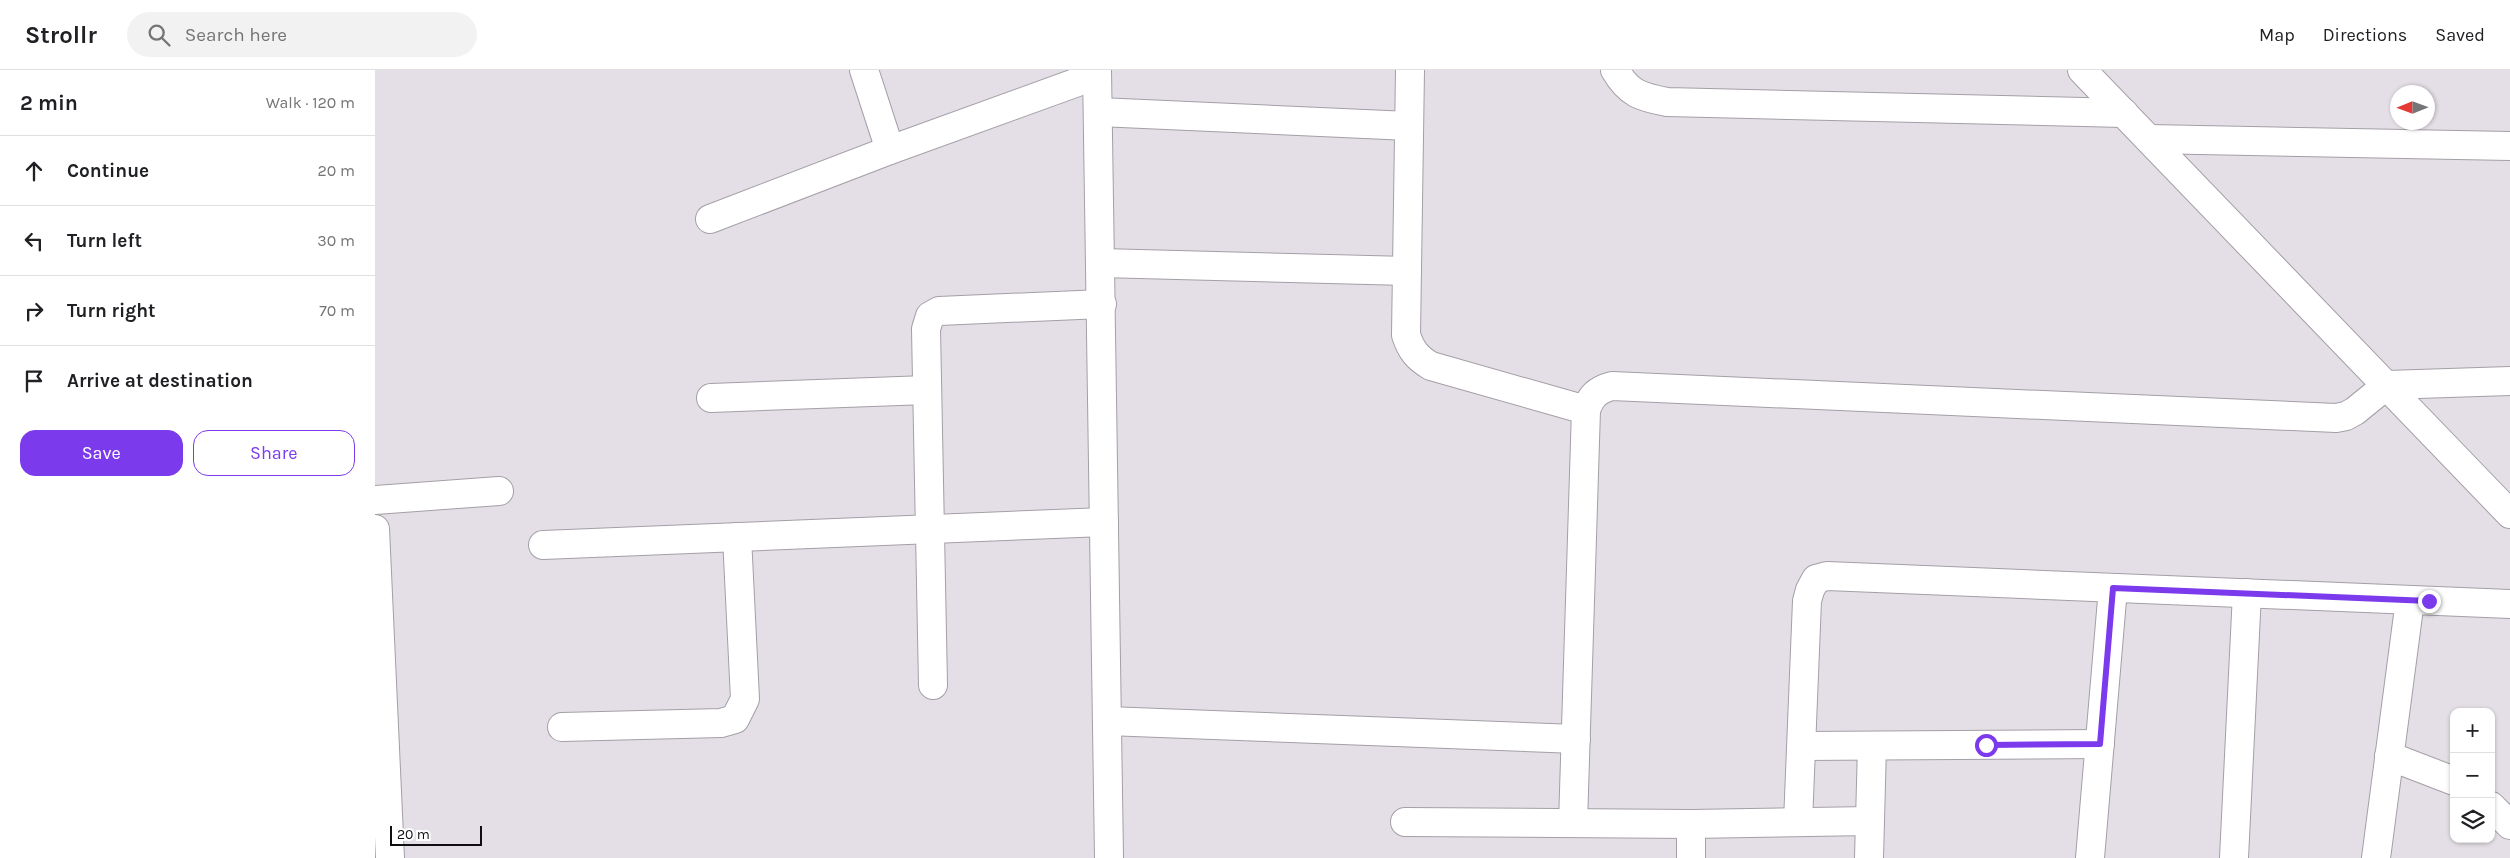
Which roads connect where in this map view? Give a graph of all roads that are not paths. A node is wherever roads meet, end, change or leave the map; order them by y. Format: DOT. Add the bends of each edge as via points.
graph roads {
  1 [pos="864,70"];
  2 [pos="1410,70"];
  3 [pos="1615,70"];
  4 [pos="2083,70"];
  5 [pos="1097,72"];
  6 [pos="1099,112"];
  7 [pos="2124,113"];
  8 [pos="1409,126"];
  9 [pos="2149,139"];
  10 [pos="2510,146"];
  11 [pos="890,150"];
  12 [pos="710,219"];
  13 [pos="1101,262"];
  14 [pos="1407,271"];
  15 [pos="1102,304"];
  16 [pos="2510,381"];
  17 [pos="2387,385"];
  18 [pos="927,390"];
  19 [pos="711,398"];
  20 [pos="1586,410"];
  21 [pos="499,491"];
  22 [pos="375,500"];
  23 [pos="2510,514"];
  24 [pos="1104,522"];
  25 [pos="375,528"];
  26 [pos="929,530"];
  27 [pos="737,537"];
  28 [pos="543,545"];
  29 [pos="2113,588"];
  30 [pos="2247,593"];
  31 [pos="2410,600"];
  32 [pos="2510,604"];
  33 [pos="933,685"];
  34 [pos="1107,721"];
  35 [pos="562,727"];
  36 [pos="1576,739"];
  37 [pos="2100,744"];
  38 [pos="1801,746"];
  39 [pos="1872,746"];
  40 [pos="2389,756"];
  41 [pos="2450,779"];
  42 [pos="2495,810"];
  43 [pos="1870,821"];
  44 [pos="1405,822"];
  45 [pos="1798,822"];
  46 [pos="1573,823"];
  47 [pos="1691,824"];
  48 [pos="2510,825"];
  49 [pos="389,858"];
  50 [pos="1109,858"];
  51 [pos="1691,858"];
  52 [pos="1869,858"];
  53 [pos="2090,858"];
  54 [pos="2234,858"];
  55 [pos="2375,858"];
  1 -- 11 [label="street"];
  2 -- 8 [label="street"];
  3 -- 7 [label="street" via="1627,89 1646,98 1667,102"];
  4 -- 7 [label="street"];
  5 -- 6 [label="street"];
  5 -- 11 [label="street"];
  6 -- 8 [label="street"];
  6 -- 13 [label="street"];
  7 -- 9 [label="street"];
  8 -- 14 [label="street"];
  9 -- 10 [label="street"];
  9 -- 17 [label="street"];
  11 -- 12 [label="street"];
  13 -- 14 [label="street"];
  13 -- 15 [label="street"];
  14 -- 20 [label="street" via="1406,335 1418,358 1431,366"];
  15 -- 18 [label="street" via="939,311 930,316 926,328"];
  15 -- 24 [label="street"];
  16 -- 17 [label="street"];
  17 -- 20 [label="street" via="2355,411 2336,418 1612,386 1600,389 1590,398"];
  17 -- 23 [label="street"];
  18 -- 19 [label="street"];
  18 -- 26 [label="street"];
  20 -- 36 [label="street"];
  21 -- 22 [label="street"];
  24 -- 26 [label="street"];
  24 -- 34 [label="street"];
  25 -- 49 [label="street"];
  26 -- 27 [label="street"];
  26 -- 33 [label="street"];
  27 -- 28 [label="street"];
  27 -- 35 [label="street" via="745,699 735,719 721,724"];
  29 -- 30 [label="street"];
  29 -- 37 [label="street"];
  29 -- 38 [label="street" via="1827,576 1816,579 1807,601"];
  30 -- 31 [label="street"];
  30 -- 54 [label="street"];
  31 -- 32 [label="street"];
  31 -- 40 [label="street"];
  34 -- 36 [label="street"];
  34 -- 50 [label="street"];
  36 -- 46 [label="street"];
  37 -- 39 [label="street"];
  37 -- 53 [label="street"];
  38 -- 39 [label="street"];
  38 -- 45 [label="street"];
  39 -- 43 [label="street"];
  40 -- 41 [label="street"];
  40 -- 55 [label="street"];
  42 -- 48 [label="street"];
  43 -- 45 [label="street"];
  43 -- 52 [label="street"];
  44 -- 46 [label="street"];
  45 -- 47 [label="street"];
  46 -- 47 [label="street"];
  47 -- 51 [label="street"];
}
